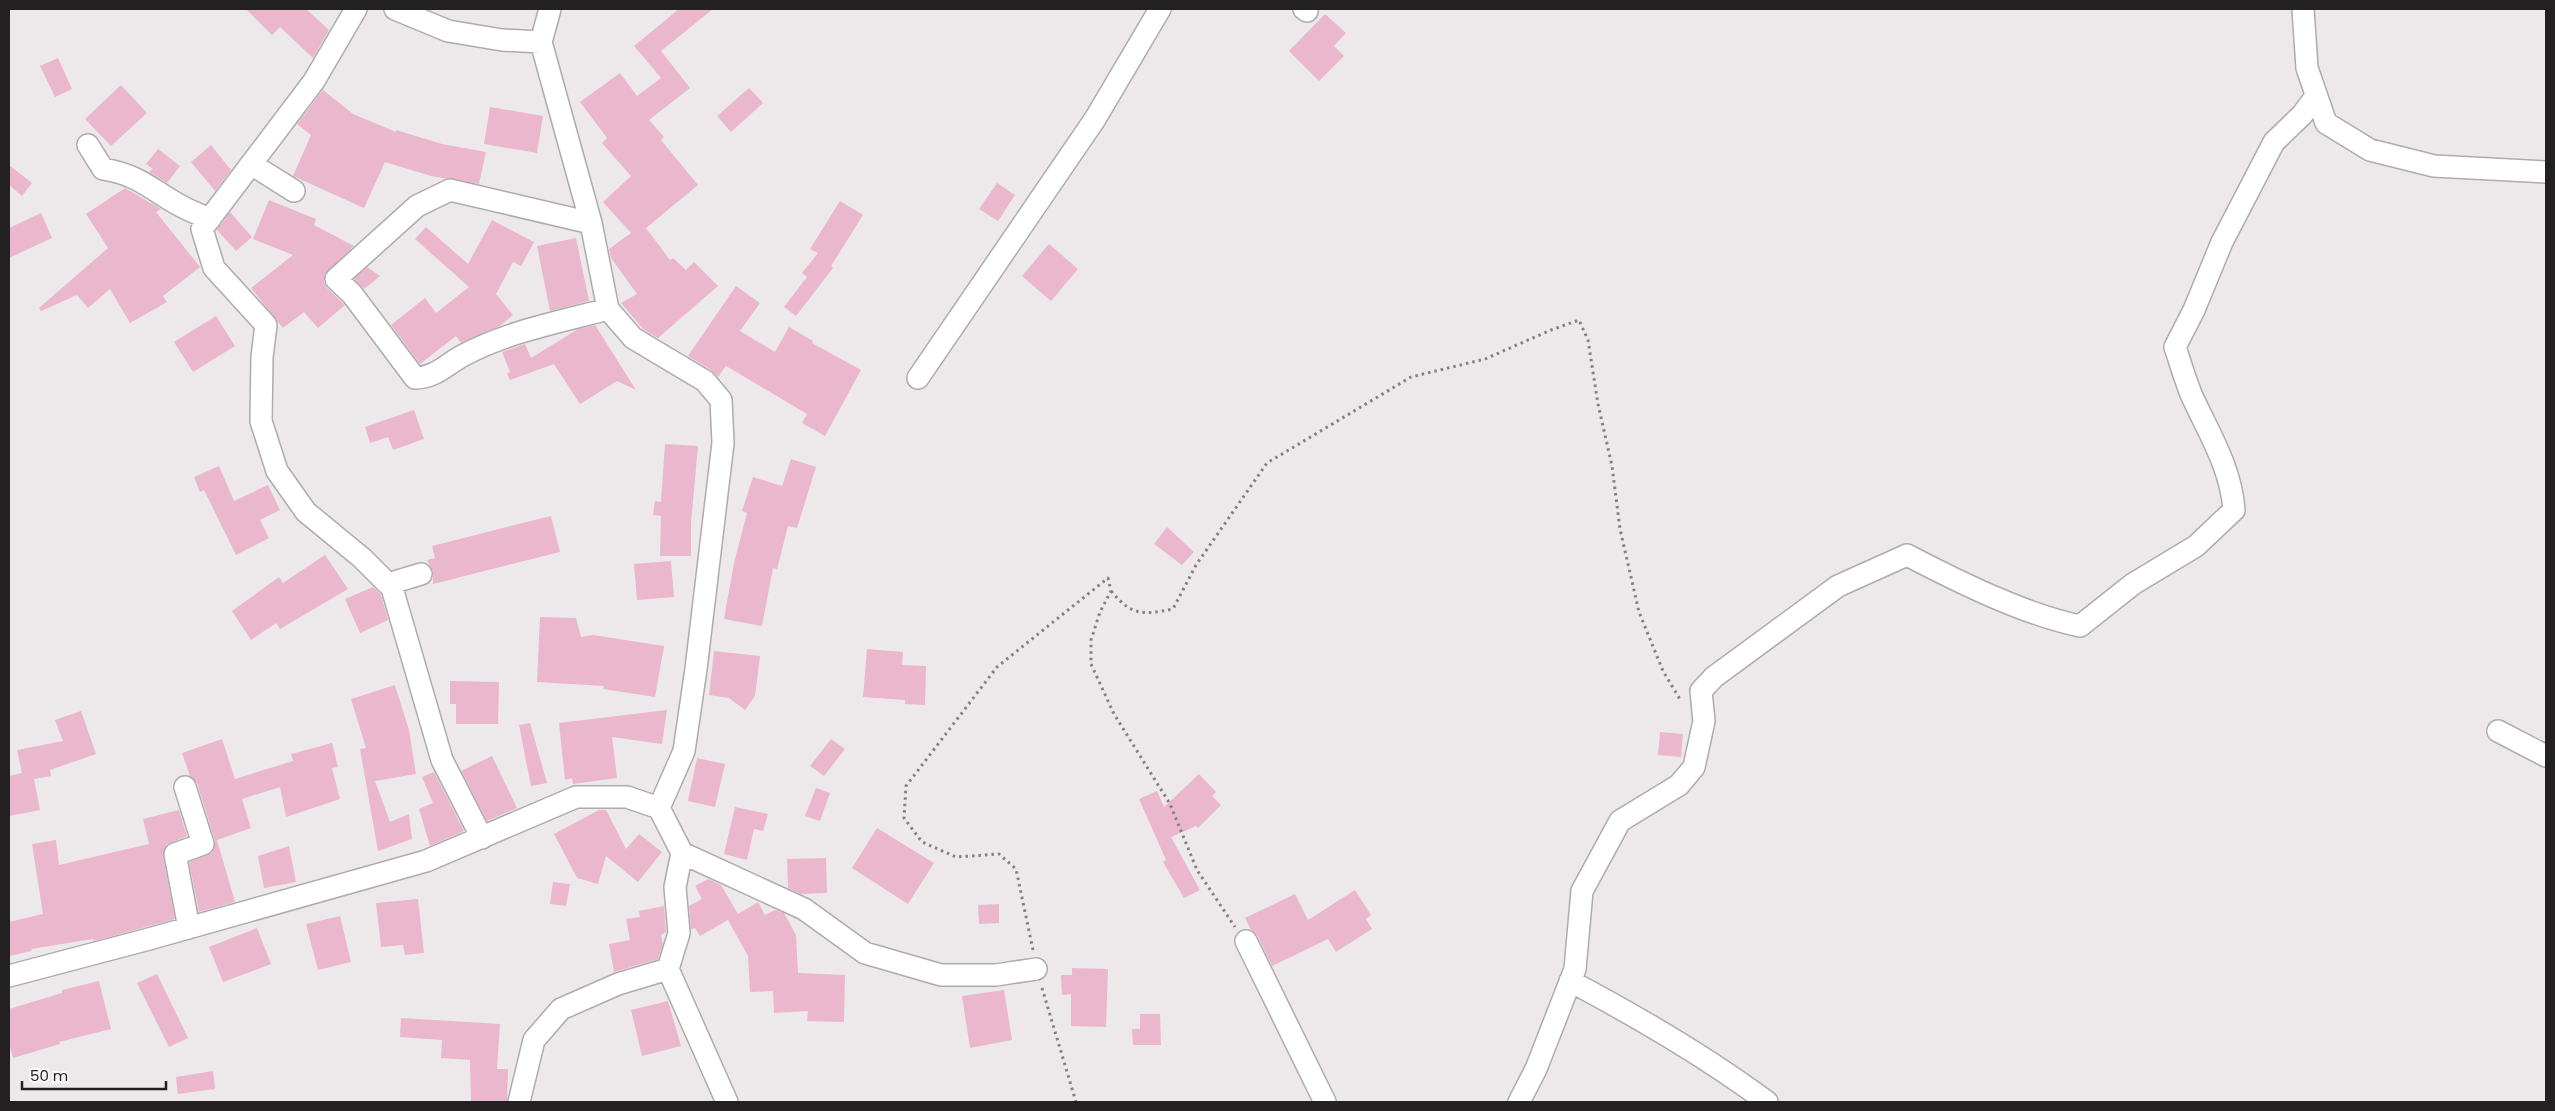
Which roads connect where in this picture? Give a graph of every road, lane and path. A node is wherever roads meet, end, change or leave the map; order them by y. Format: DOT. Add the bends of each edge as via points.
graph roads {
  1 [pos="356,9"];
  2 [pos="395,9"];
  3 [pos="550,9"];
  4 [pos="1160,9"];
  5 [pos="2303,9"];
  6 [pos="541,42"];
  7 [pos="2316,96"];
  8 [pos="88,145"];
  9 [pos="251,164"];
  10 [pos="2546,172"];
  11 [pos="294,191"];
  12 [pos="210,219"];
  13 [pos="591,223"];
  14 [pos="608,309"];
  15 [pos="918,378"];
  16 [pos="421,574"];
  17 [pos="388,584"];
  18 [pos="1110,591"];
  19 [pos="1704,721"];
  20 [pos="2498,731"];
  21 [pos="2546,756"];
  22 [pos="185,787"];
  23 [pos="659,808"];
  24 [pos="482,838"];
  25 [pos="682,853"];
  26 [pos="189,928"];
  27 [pos="1246,941"];
  28 [pos="668,969"];
  29 [pos="1036,969"];
  30 [pos="9,976"];
  31 [pos="1570,981"];
  32 [pos="519,1102"];
  33 [pos="727,1102"];
  34 [pos="1076,1102"];
  35 [pos="1325,1102"];
  36 [pos="1519,1102"];
  37 [pos="1766,1102"];
  1 -- 9 [label="street" via="314,81"];
  2 -- 6 [label="street" via="448,31 502,40"];
  3 -- 6 [label="street"];
  4 -- 15 [label="street" via="1096,119"];
  5 -- 7 [label="street" via="2307,68"];
  6 -- 13 [label="street"];
  7 -- 10 [label="street" via="2326,123 2370,150 2434,166"];
  7 -- 19 [label="street" via="2302,116 2274,142 2222,242 2175,346 2191,394 2214,438 2233,490 2234,510 2196,546 2133,584 2080,626 2058,621 1949,577 1907,555 1838,586 1714,677 1701,691"];
  8 -- 12 [label="street" via="103,169 121,172 147,184 180,206"];
  9 -- 11 [label="street"];
  9 -- 12 [label="street"];
  12 -- 17 [label="street" via="202,229 214,268 266,325 261,421 277,471 306,512"];
  13 -- 14 [label="street"];
  13 -- 14 [label="street" via="450,190 418,206 336,279 352,294 415,378 429,378 494,341"];
  14 -- 23 [label="street" via="633,338 705,381 721,400 723,443 684,751"];
  16 -- 17 [label="street"];
  17 -- 24 [label="street" via="392,588 442,760"];
  18 -- 19 [label="path" via="1125,608 1150,613 1173,609 1196,565 1267,463 1412,377 1485,359 1579,320 1588,340 1612,466 1620,530 1639,612 1663,671 1684,706"];
  18 -- 27 [label="path" via="1091,640 1091,664 1114,714 1170,804 1197,870"];
  18 -- 29 [label="path" via="1108,578 997,667 906,786 904,818 922,842 956,857 999,854 1016,869"];
  19 -- 31 [label="street" via="1694,767 1679,785 1620,821 1582,891 1575,969"];
  20 -- 21 [label="street"];
  22 -- 26 [label="street" via="203,844 175,854"];
  23 -- 24 [label="street" via="627,797 576,797"];
  23 -- 25 [label="street"];
  24 -- 26 [label="street" via="426,861"];
  25 -- 28 [label="street" via="675,887 679,933"];
  25 -- 29 [label="street" via="804,909 865,953 941,975 996,975"];
  26 -- 30 [label="street"];
  27 -- 35 [label="street"];
  28 -- 32 [label="street" via="618,984 561,1009 534,1040"];
  28 -- 33 [label="street"];
  29 -- 34 [label="path"];
  31 -- 36 [label="street" via="1536,1069"];
  31 -- 37 [label="street" via="1635,1016"];
}
